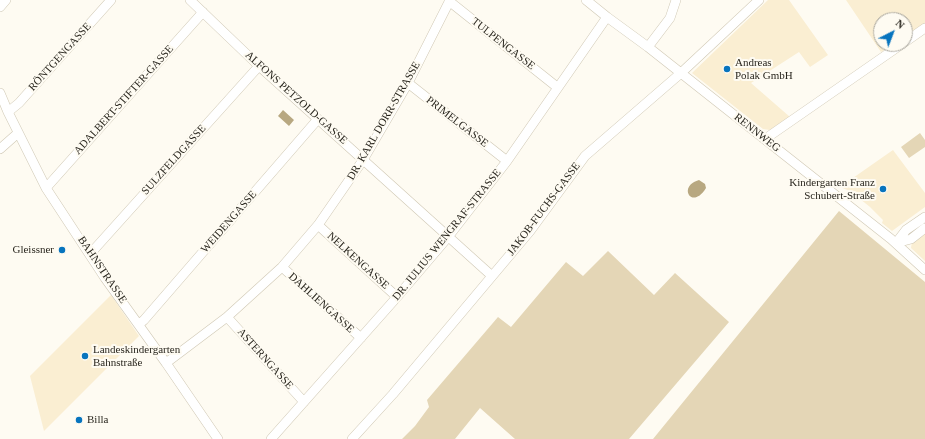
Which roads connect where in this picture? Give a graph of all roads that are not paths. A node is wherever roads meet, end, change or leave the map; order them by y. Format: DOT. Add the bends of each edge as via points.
graph roads {
  1 [pos="6,0"];
  2 [pos="111,0"];
  3 [pos="190,0"];
  4 [pos="586,0"];
  5 [pos="676,0"];
  6 [pos="759,0"];
  7 [pos="450,1"];
  8 [pos="0,7"];
  9 [pos="203,12"];
  10 [pos="607,17"];
  11 [pos="925,28"];
  12 [pos="913,36"];
  13 [pos="648,47"];
  14 [pos="890,52"];
  15 [pos="259,66"];
  16 [pos="681,73"];
  17 [pos="408,83"];
  18 [pos="557,87"];
  19 [pos="0,93"];
  20 [pos="8,112"];
  21 [pos="318,119"];
  22 [pos="18,133"];
  23 [pos="765,139"];
  24 [pos="0,149"];
  25 [pos="363,160"];
  26 [pos="507,161"];
  27 [pos="46,188"];
  28 [pos="925,217"];
  29 [pos="318,226"];
  30 [pos="925,228"];
  31 [pos="448,237"];
  32 [pos="896,243"];
  33 [pos="90,254"];
  34 [pos="282,268"];
  35 [pos="925,270"];
  36 [pos="492,276"];
  37 [pos="397,297"];
  38 [pos="227,316"];
  39 [pos="139,324"];
  40 [pos="361,338"];
  41 [pos="166,363"];
  42 [pos="304,402"];
  43 [pos="218,439"];
  44 [pos="271,439"];
  45 [pos="352,439"];
  1 -- 8 [label="street"];
  2 -- 20 [label="street, RÖNTGENGASSE"];
  3 -- 9 [label="street, ALFONS PETZOLD-GASSE"];
  4 -- 10 [label="street, RENNWEG"];
  5 -- 13 [label="street" via="670,18"];
  6 -- 16 [label="street, JAKOB-FUCHS-GASSE"];
  7 -- 17 [label="street, DR. KARL DORR-STRASSE"];
  7 -- 18 [label="street, TULPENGASSE"];
  9 -- 15 [label="street, ALFONS PETZOLD-GASSE"];
  9 -- 27 [label="street, ADALBERT-STIFTER-GASSE"];
  10 -- 13 [label="street, RENNWEG"];
  10 -- 18 [label="street, DR. JULIUS WENGRAF-STRASSE"];
  11 -- 12 [label="street"];
  13 -- 16 [label="street, RENNWEG"];
  14 -- 23 [label="street"];
  15 -- 21 [label="street, ALFONS PETZOLD-GASSE"];
  15 -- 33 [label="street, SULZFELDGASSE"];
  16 -- 23 [label="street, RENNWEG"];
  16 -- 36 [label="street, JAKOB-FUCHS-GASSE" via="585,156 530,231"];
  17 -- 25 [label="street, DR. KARL DORR-STRASSE"];
  17 -- 26 [label="street, PRIMELGASSE"];
  18 -- 26 [label="street, DR. JULIUS WENGRAF-STRASSE"];
  19 -- 20 [label="street, BAHNSTRASSE"];
  20 -- 22 [label="street, BAHNSTRASSE"];
  21 -- 25 [label="street, ALFONS PETZOLD-GASSE"];
  21 -- 39 [label="street, WEIDENGASSE"];
  22 -- 24 [label="street"];
  22 -- 27 [label="street, BAHNSTRASSE"];
  23 -- 32 [label="street, RENNWEG"];
  25 -- 29 [label="street, DR. KARL DORR-STRASSE"];
  25 -- 31 [label="street, ALFONS PETZOLD-GASSE"];
  26 -- 31 [label="street, DR. JULIUS WENGRAF-STRASSE"];
  27 -- 33 [label="street, BAHNSTRASSE"];
  28 -- 32 [label="street" via="906,230"];
  29 -- 34 [label="street, DR. KARL DORR-STRASSE"];
  29 -- 37 [label="street, NELKENGASSE"];
  30 -- 32 [label="street" via="911,239"];
  31 -- 36 [label="street, ALFONS PETZOLD-GASSE"];
  31 -- 37 [label="street, DR. JULIUS WENGRAF-STRASSE"];
  32 -- 35 [label="street, RENNWEG"];
  33 -- 39 [label="street, BAHNSTRASSE"];
  34 -- 38 [label="street, DR. KARL DORR-STRASSE"];
  34 -- 40 [label="street, DAHLIENGASSE"];
  36 -- 45 [label="street, JAKOB-FUCHS-GASSE"];
  37 -- 40 [label="street, DR. JULIUS WENGRAF-STRASSE"];
  38 -- 41 [label="street, DR. KARL DORR-STRASSE"];
  38 -- 42 [label="street, ASTERNGASSE"];
  39 -- 41 [label="street, BAHNSTRASSE"];
  40 -- 42 [label="street, DR. JULIUS WENGRAF-STRASSE"];
  41 -- 43 [label="street, BAHNSTRASSE"];
  42 -- 44 [label="street, DR. JULIUS WENGRAF-STRASSE"];
}
